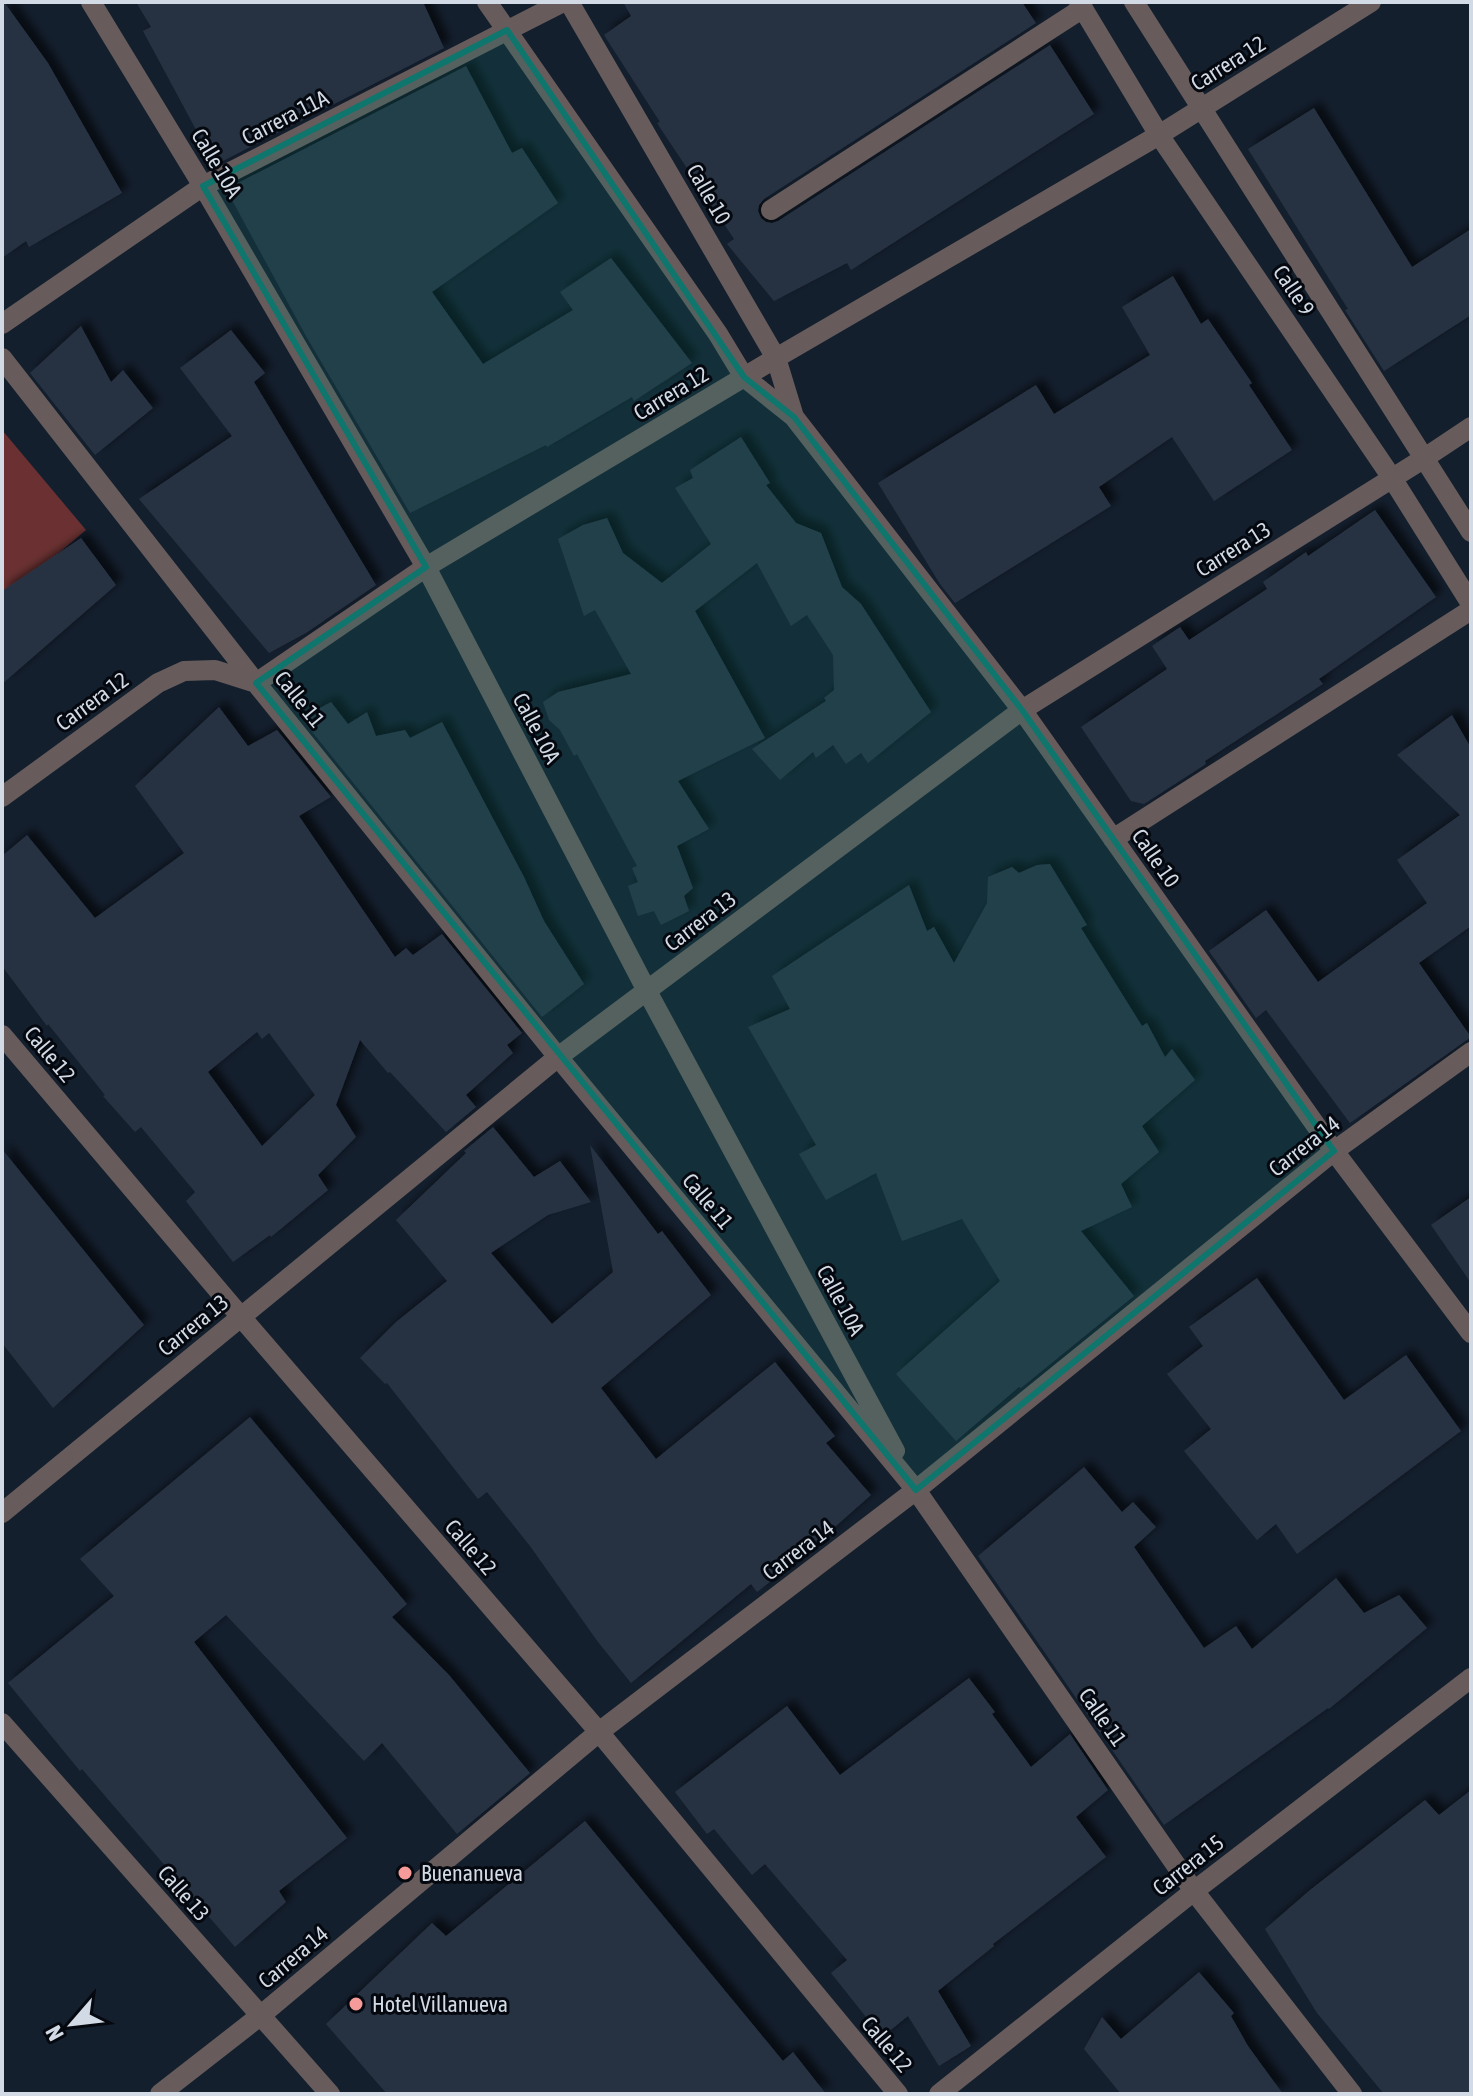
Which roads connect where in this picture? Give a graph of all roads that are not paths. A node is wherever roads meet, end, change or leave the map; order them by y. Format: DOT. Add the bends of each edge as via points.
graph roads {
  1 [pos="91,2"];
  2 [pos="487,2"];
  3 [pos="566,2"];
  4 [pos="1134,2"];
  5 [pos="1371,2"];
  6 [pos="1081,5"];
  7 [pos="507,30"];
  8 [pos="1202,107"];
  9 [pos="1159,135"];
  10 [pos="203,186"];
  11 [pos="771,210"];
  12 [pos="2,324"];
  13 [pos="2,358"];
  14 [pos="776,358"];
  15 [pos="744,377"];
  16 [pos="794,417"];
  17 [pos="1471,427"];
  18 [pos="1423,459"];
  19 [pos="1392,478"];
  20 [pos="1471,532"];
  21 [pos="426,567"];
  22 [pos="1471,607"];
  23 [pos="256,683"];
  24 [pos="1022,710"];
  25 [pos="2,797"];
  26 [pos="1113,839"];
  27 [pos="647,991"];
  28 [pos="2,1035"];
  29 [pos="1471,1052"];
  30 [pos="558,1057"];
  31 [pos="1334,1151"];
  32 [pos="241,1317"];
  33 [pos="1471,1333"];
  34 [pos="916,1490"];
  35 [pos="2,1513"];
  36 [pos="1471,1678"];
  37 [pos="2,1723"];
  38 [pos="599,1732"];
  39 [pos="1194,1891"];
  40 [pos="260,2016"];
  41 [pos="160,2094"];
  42 [pos="330,2094"];
  43 [pos="898,2094"];
  44 [pos="939,2094"];
  45 [pos="1352,2094"];
  1 -- 10 [label="street, Calle 10A"];
  2 -- 7 [label="street"];
  3 -- 7 [label="street, Carrera 11A"];
  3 -- 14 [label="street, Calle 10"];
  4 -- 8 [label="street, Calle 9"];
  5 -- 8 [label="street, Carrera 12"];
  6 -- 9 [label="street, Calle 9"];
  6 -- 11 [label="street"];
  7 -- 10 [label="street, Carrera 11A"];
  7 -- 15 [label="street"];
  8 -- 9 [label="street, Carrera 12"];
  8 -- 18 [label="street, Calle 9"];
  9 -- 14 [label="street, Carrera 12"];
  9 -- 19 [label="street, Calle 9"];
  10 -- 12 [label="street, Carrera 11A"];
  10 -- 21 [label="street, Calle 10A"];
  13 -- 23 [label="street, Calle 11"];
  14 -- 15 [label="street, Carrera 12"];
  14 -- 16 [label="street, Calle 10"];
  15 -- 16 [label="street, Calle 10"];
  15 -- 21 [label="street, Carrera 12"];
  16 -- 24 [label="street, Calle 10"];
  17 -- 18 [label="street, Carrera 13"];
  18 -- 19 [label="street, Carrera 13"];
  18 -- 20 [label="street, Calle 9"];
  19 -- 22 [label="street, Calle 9"];
  19 -- 24 [label="street, Carrera 13"];
  21 -- 23 [label="street, Carrera 12"];
  21 -- 27 [label="street, Calle 10A"];
  22 -- 26 [label="street"];
  23 -- 25 [label="street, Carrera 12" via="215,670 184,671 158,683"];
  23 -- 30 [label="street, Calle 11"];
  24 -- 26 [label="street, Calle 10"];
  24 -- 27 [label="street, Carrera 13"];
  26 -- 31 [label="street, Calle 10"];
  27 -- 30 [label="street, Carrera 13"];
  27 -- 34 [label="street, Calle 10A"];
  28 -- 32 [label="street, Calle 12"];
  29 -- 31 [label="street, Carrera 14"];
  30 -- 32 [label="street, Carrera 13"];
  30 -- 34 [label="street, Calle 11"];
  31 -- 33 [label="street, Calle 10"];
  31 -- 34 [label="street, Carrera 14"];
  32 -- 35 [label="street, Carrera 13"];
  32 -- 38 [label="street, Calle 12"];
  34 -- 38 [label="street, Carrera 14"];
  34 -- 39 [label="street, Calle 11"];
  36 -- 39 [label="street, Carrera 15"];
  37 -- 40 [label="street, Calle 13"];
  38 -- 40 [label="street, Carrera 14"];
  38 -- 43 [label="street, Calle 12"];
  39 -- 44 [label="street, Carrera 15"];
  39 -- 45 [label="street, Calle 11"];
  40 -- 41 [label="street, Carrera 14"];
  40 -- 42 [label="street, Calle 13"];
}
